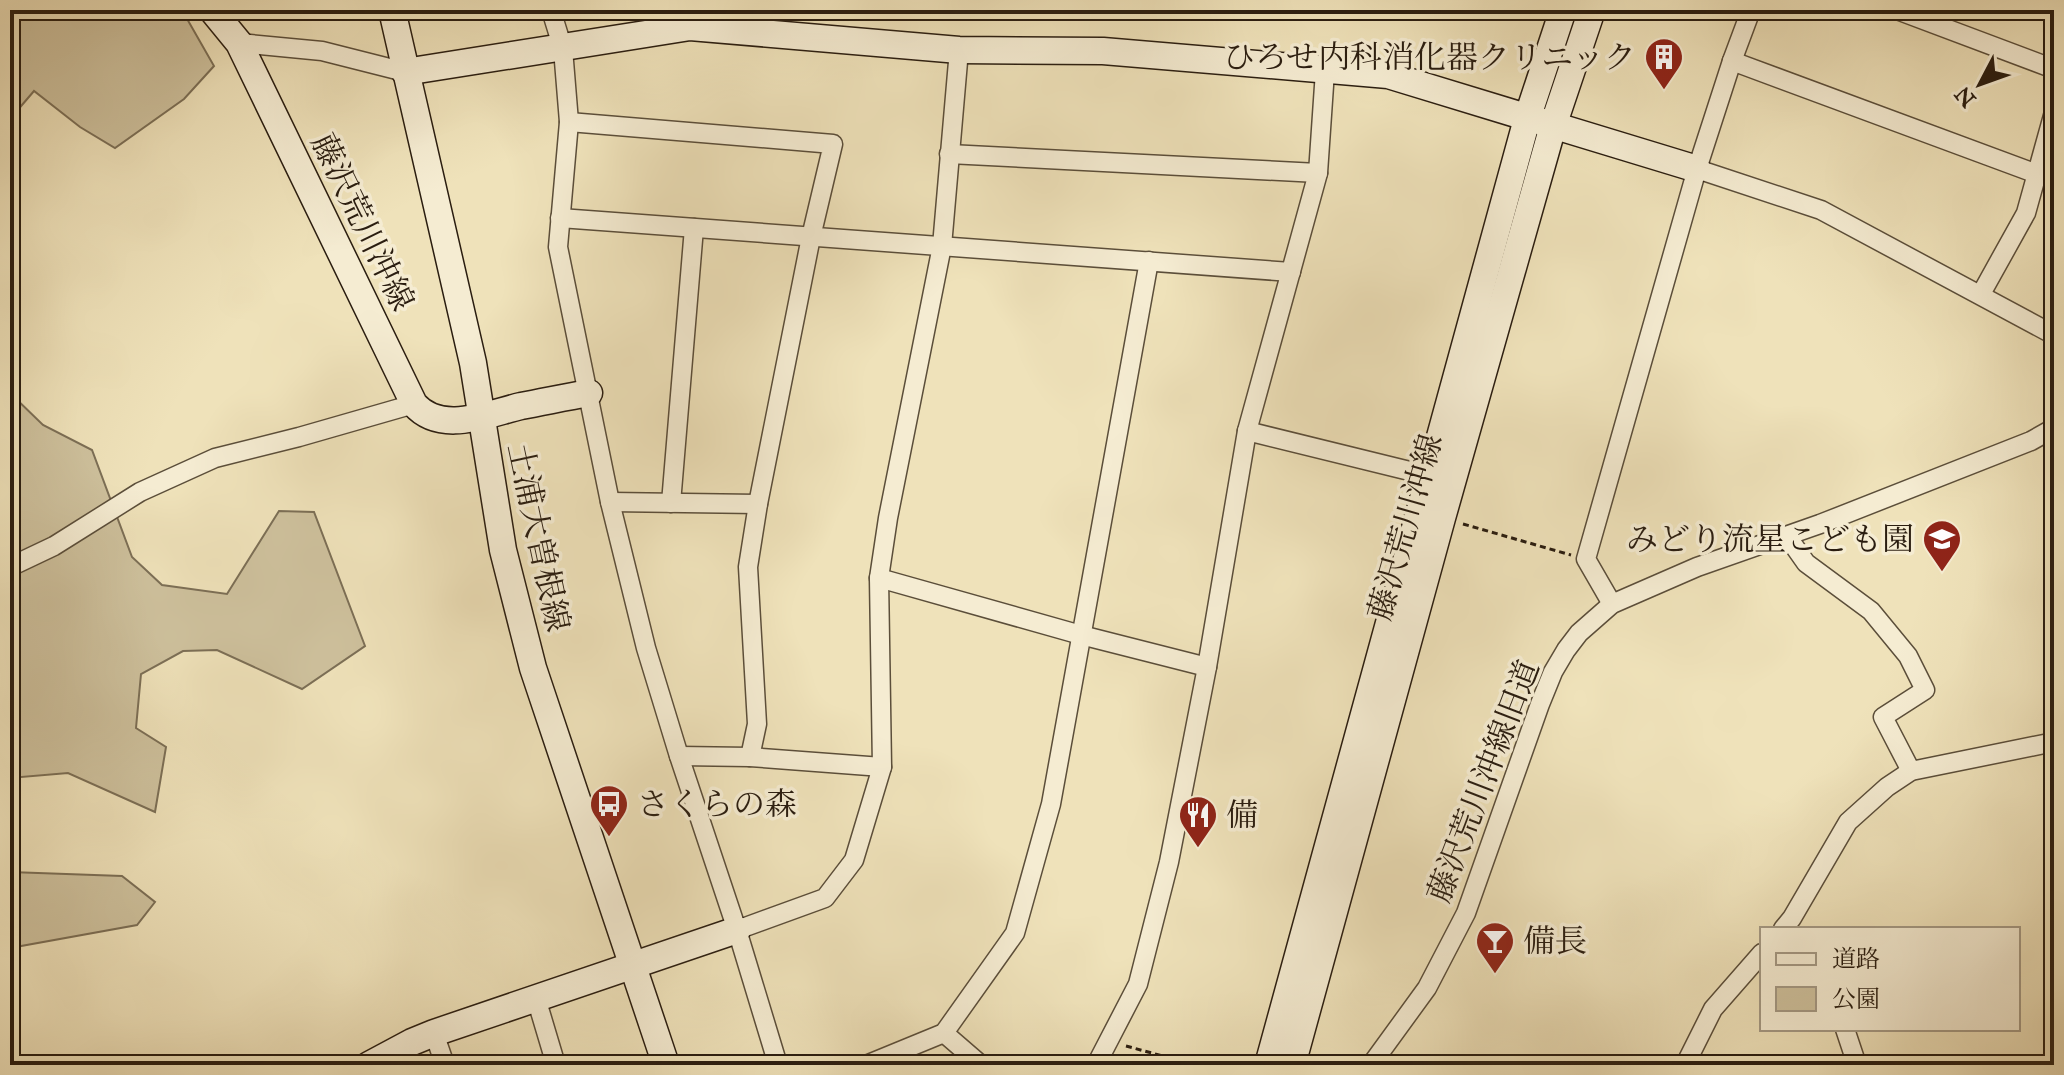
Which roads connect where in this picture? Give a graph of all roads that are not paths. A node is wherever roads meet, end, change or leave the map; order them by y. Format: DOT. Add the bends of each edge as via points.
graph roads {
  1 [pos="212,10"];
  2 [pos="392,10"];
  3 [pos="551,10"];
  4 [pos="1563,10"];
  5 [pos="1592,10"];
  6 [pos="1751,10"];
  7 [pos="1897,10"];
  8 [pos="239,43"];
  9 [pos="563,49"];
  10 [pos="959,50"];
  11 [pos="1732,61"];
  12 [pos="2054,69"];
  13 [pos="1325,71"];
  14 [pos="405,72"];
  15 [pos="2054,112"];
  16 [pos="1527,119"];
  17 [pos="569,122"];
  18 [pos="1553,126"];
  19 [pos="949,154"];
  20 [pos="1697,169"];
  21 [pos="1318,173"];
  22 [pos="2037,174"];
  23 [pos="560,218"];
  24 [pos="694,228"];
  25 [pos="811,237"];
  26 [pos="942,246"];
  27 [pos="1149,261"];
  28 [pos="1291,272"];
  29 [pos="1981,294"];
  30 [pos="2054,335"];
  31 [pos="589,393"];
  32 [pos="414,404"];
  33 [pos="481,417"];
  34 [pos="2054,428"];
  35 [pos="1247,431"];
  36 [pos="1430,476"];
  37 [pos="610,502"];
  38 [pos="671,503"];
  39 [pos="758,504"];
  40 [pos="1787,536"];
  41 [pos="10,570"];
  42 [pos="879,578"];
  43 [pos="1612,604"];
  44 [pos="1081,635"];
  45 [pos="1207,667"];
  46 [pos="2054,742"];
  47 [pos="679,756"];
  48 [pos="750,757"];
  49 [pos="882,767"];
  50 [pos="1911,771"];
  51 [pos="1791,925"];
  52 [pos="737,930"];
  53 [pos="1760,955"];
  54 [pos="634,965"];
  55 [pos="536,998"];
  56 [pos="1846,1031"];
  57 [pos="434,1033"];
  58 [pos="944,1033"];
  59 [pos="369,1065"];
  60 [pos="445,1065"];
  61 [pos="556,1065"];
  62 [pos="666,1065"];
  63 [pos="778,1065"];
  64 [pos="866,1065"];
  65 [pos="981,1065"];
  66 [pos="1096,1065"];
  67 [pos="1288,1065"];
  68 [pos="1371,1065"];
  69 [pos="1685,1065"];
  70 [pos="1857,1065"];
  1 -- 8 [label="main road, 藤沢荒川沖線"];
  2 -- 14 [label="main road, 土浦大曽根線"];
  3 -- 9 [label="street"];
  4 -- 16 [label="main road, 藤沢荒川沖線"];
  5 -- 18 [label="main road, 藤沢荒川沖線"];
  6 -- 11 [label="street"];
  7 -- 12 [label="street"];
  8 -- 14 [label="street" via="322,51"];
  8 -- 32 [label="main road, 藤沢荒川沖線"];
  9 -- 10 [label="main road" via="690,27"];
  9 -- 14 [label="main road"];
  9 -- 17 [label="street"];
  10 -- 13 [label="main road" via="1103,51"];
  10 -- 19 [label="street"];
  11 -- 20 [label="street"];
  11 -- 22 [label="street"];
  13 -- 16 [label="main road" via="1388,75"];
  13 -- 21 [label="street"];
  14 -- 33 [label="main road, 土浦大曽根線"];
  15 -- 22 [label="street"];
  16 -- 18 [label="main road"];
  16 -- 36 [label="main road, 藤沢荒川沖線"];
  17 -- 23 [label="street"];
  17 -- 25 [label="street" via="833,144"];
  18 -- 20 [label="main road"];
  18 -- 67 [label="main road, 藤沢荒川沖線"];
  19 -- 21 [label="street"];
  19 -- 26 [label="street"];
  20 -- 29 [label="street" via="1821,210"];
  20 -- 43 [label="street" via="1586,559"];
  21 -- 28 [label="street"];
  22 -- 29 [label="street" via="2026,213"];
  23 -- 24 [label="street"];
  23 -- 31 [label="street" via="558,247"];
  24 -- 25 [label="street"];
  24 -- 38 [label="street"];
  25 -- 26 [label="street"];
  25 -- 39 [label="street"];
  26 -- 27 [label="street"];
  26 -- 42 [label="street"];
  27 -- 28 [label="street"];
  27 -- 44 [label="street"];
  28 -- 35 [label="street"];
  29 -- 30 [label="street"];
  31 -- 33 [label="main road"];
  31 -- 37 [label="street"];
  32 -- 33 [label="main road" via="430,417"];
  32 -- 41 [label="street" via="215,458 140,492"];
  33 -- 54 [label="main road, 土浦大曽根線" via="503,550 528,653"];
  34 -- 40 [label="street, 藤沢荒川沖線旧道"];
  35 -- 36 [label="street"];
  35 -- 45 [label="street"];
  36 -- 67 [label="main road, 藤沢荒川沖線"];
  37 -- 38 [label="street"];
  37 -- 47 [label="street"];
  38 -- 39 [label="street"];
  39 -- 48 [label="street" via="748,567 757,724"];
  40 -- 43 [label="street, 藤沢荒川沖線旧道"];
  40 -- 50 [label="street" via="1806,563 1871,611 1908,656 1925,690 1883,717"];
  42 -- 44 [label="street"];
  42 -- 49 [label="street"];
  43 -- 68 [label="street, 藤沢荒川沖線旧道" via="1579,633 1553,672 1466,913 1427,988"];
  44 -- 45 [label="street"];
  44 -- 58 [label="street" via="1051,804 1015,933"];
  45 -- 66 [label="street" via="1169,862 1138,984"];
  46 -- 50 [label="street"];
  47 -- 48 [label="street"];
  47 -- 52 [label="street"];
  48 -- 49 [label="street"];
  49 -- 52 [label="street" via="854,860 825,898"];
  50 -- 51 [label="street" via="1848,822"];
  52 -- 54 [label="main road"];
  52 -- 63 [label="street"];
  53 -- 69 [label="street" via="1713,1009"];
  54 -- 55 [label="main road"];
  54 -- 62 [label="main road, 土浦大曽根線"];
  55 -- 57 [label="main road"];
  55 -- 61 [label="street"];
  56 -- 70 [label="street"];
  57 -- 59 [label="main road"];
  57 -- 60 [label="street"];
  58 -- 64 [label="street"];
  58 -- 65 [label="street"];
}
